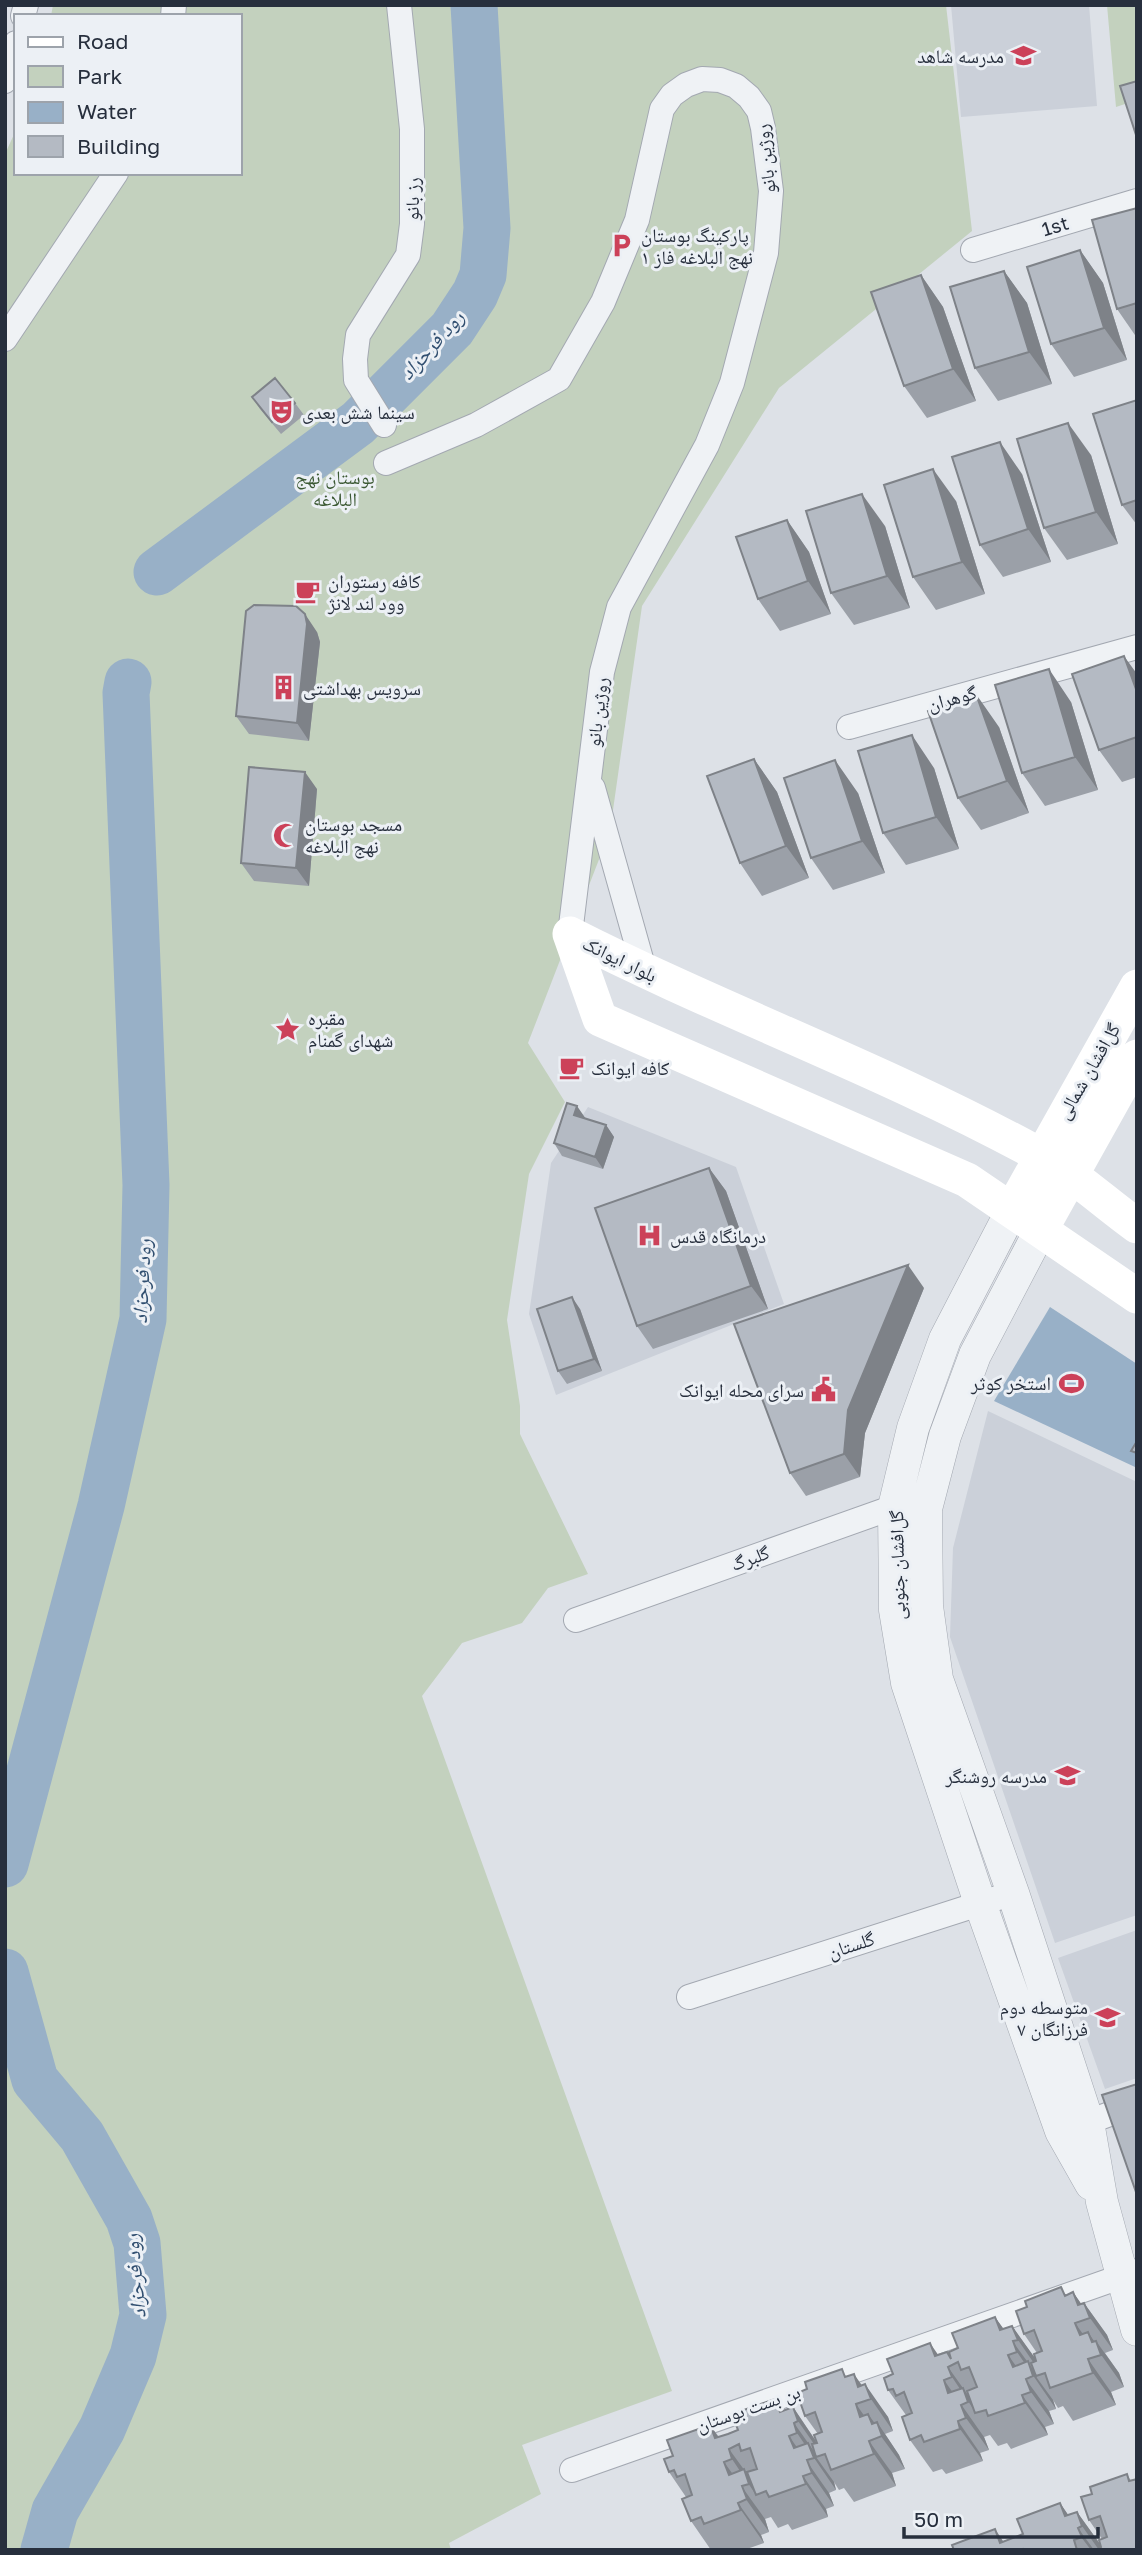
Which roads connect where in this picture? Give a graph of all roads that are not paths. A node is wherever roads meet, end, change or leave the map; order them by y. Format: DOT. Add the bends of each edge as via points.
graph roads {
  1 [pos="399,5"];
  2 [pos="14,50"];
  3 [pos="5,81"];
  4 [pos="115,175"];
  5 [pos="1137,201"];
  6 [pos="973,250"];
  7 [pos="5,339"];
  8 [pos="384,425"];
  9 [pos="386,463"];
  10 [pos="1137,647"];
  11 [pos="849,727"];
  12 [pos="590,776"];
  13 [pos="570,934"];
  14 [pos="645,973"];
  15 [pos="1137,987"];
  16 [pos="1137,1057"];
  17 [pos="1040,1155"];
  18 [pos="1071,1178"];
  19 [pos="1013,1208"];
  20 [pos="1137,1226"];
  21 [pos="1041,1229"];
  22 [pos="1137,1296"];
  23 [pos="894,1507"];
  24 [pos="926,1509"];
  25 [pos="576,1620"];
  26 [pos="1013,1894"];
  27 [pos="980,1903"];
  28 [pos="689,1997"];
  29 [pos="1137,2104"];
  30 [pos="1088,2122"];
  31 [pos="1102,2202"];
  32 [pos="1129,2274"];
  33 [pos="1137,2330"];
  34 [pos="572,2470"];
  1 -- 8 [label="street, رز بانو" via="412,129 412,223 408,254 358,335 358,384"];
  2 -- 3 [label="street"];
  4 -- 7 [label="street"];
  5 -- 6 [label="street, 1st"];
  9 -- 12 [label="street, روژین بانو" via="476,425 559,379 603,302 637,220 662,109 672,95 702,79 728,83 750,97 763,128 771,191 766,253 732,383 707,445 619,607 602,672"];
  10 -- 11 [label="street, گوهران"];
  12 -- 13 [label="street, روژین بانو"];
  12 -- 14 [label="street"];
  13 -- 14 [label="main road, بلوار ایوانک"];
  13 -- 19 [label="main road, بلوار ایوانک" via="600,1019 912,1154"];
  14 -- 17 [label="main road, بلوار ایوانک" via="913,1092"];
  15 -- 17 [label="main road, گل‌افشان شمالی"];
  16 -- 18 [label="main road, گل‌افشان شمالی"];
  17 -- 18 [label="main road, بلوار ایوانک"];
  17 -- 19 [label="main road, گل‌افشان شمالی"];
  18 -- 20 [label="main road, بلوار ایوانک"];
  18 -- 21 [label="main road, گل‌افشان شمالی"];
  19 -- 21 [label="main road, بلوار ایوانک"];
  19 -- 23 [label="street, گل‌افشان جنوبی" via="945,1339 913,1428"];
  21 -- 22 [label="main road, بلوار ایوانک"];
  21 -- 24 [label="street, گل‌افشان جنوبی" via="975,1355 945,1436"];
  23 -- 24 [label="street, گلبرگ"];
  23 -- 25 [label="street, گلبرگ"];
  23 -- 27 [label="street, گل‌افشان جنوبی" via="895,1610 907,1683"];
  24 -- 26 [label="street, گل‌افشان جنوبی" via="927,1606 937,1679"];
  26 -- 27 [label="street, گلستان"];
  26 -- 30 [label="street, گل‌افشان جنوبی"];
  27 -- 28 [label="street, گلستان"];
  27 -- 31 [label="street, گل‌افشان جنوبی" via="1060,2132"];
  29 -- 30 [label="street"];
  30 -- 31 [label="street, گل‌افشان جنوبی"];
  31 -- 32 [label="street, گل‌افشان جنوبی"];
  32 -- 33 [label="street, گل‌افشان جنوبی"];
  32 -- 34 [label="street, بن بست بوستان"];
}
